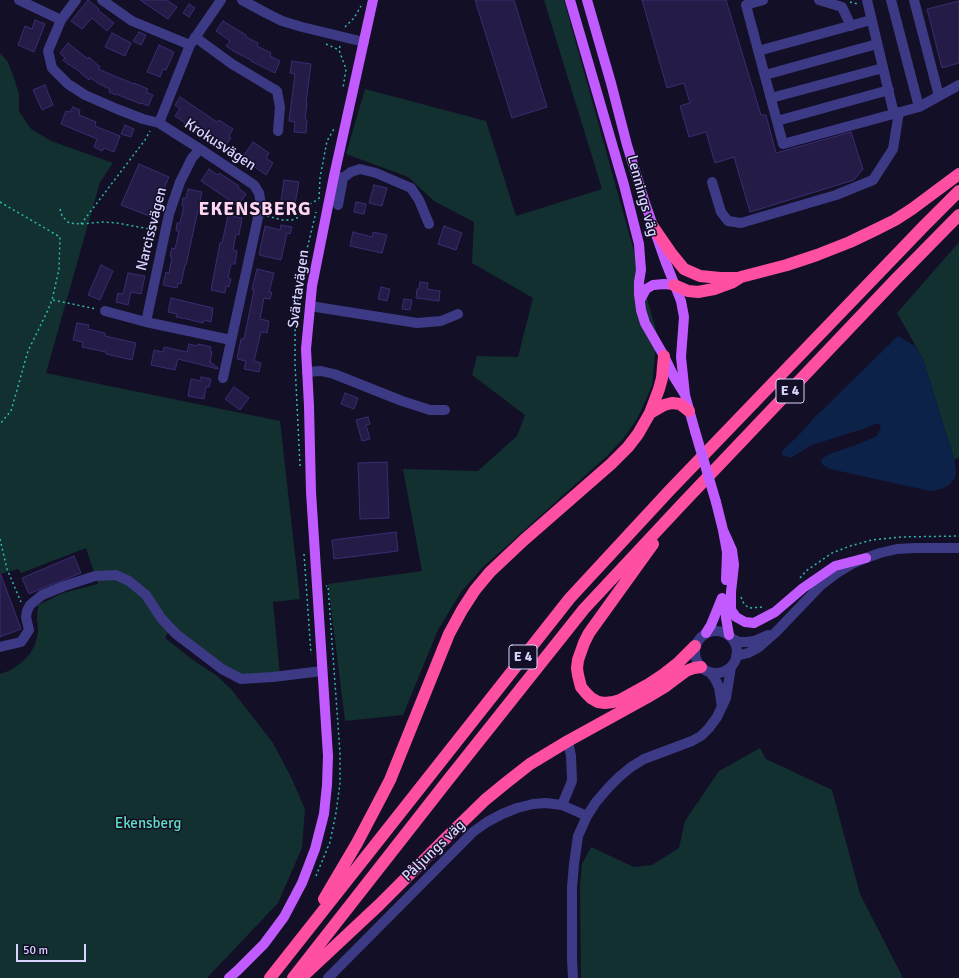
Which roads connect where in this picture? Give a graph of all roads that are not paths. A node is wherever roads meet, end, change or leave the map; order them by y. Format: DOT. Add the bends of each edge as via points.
graph roads {
  1 [pos="19,0"];
  2 [pos="76,0"];
  3 [pos="102,0"];
  4 [pos="221,0"];
  5 [pos="242,0"];
  6 [pos="373,0"];
  7 [pos="570,0"];
  8 [pos="587,0"];
  9 [pos="763,0"];
  10 [pos="819,0"];
  11 [pos="867,0"];
  12 [pos="891,0"];
  13 [pos="914,0"];
  14 [pos="61,20"];
  15 [pos="871,20"];
  16 [pos="851,26"];
  17 [pos="193,41"];
  18 [pos="364,42"];
  19 [pos="877,44"];
  20 [pos="758,51"];
  21 [pos="883,68"];
  22 [pos="765,75"];
  23 [pos="959,85"];
  24 [pos="889,90"];
  25 [pos="939,96"];
  26 [pos="771,98"];
  27 [pos="919,107"];
  28 [pos="897,113"];
  29 [pos="777,121"];
  30 [pos="157,123"];
  31 [pos="278,131"];
  32 [pos="200,149"];
  33 [pos="959,174"];
  34 [pos="339,177"];
  35 [pos="712,182"];
  36 [pos="959,190"];
  37 [pos="338,205"];
  38 [pos="959,215"];
  39 [pos="429,224"];
  40 [pos="653,227"];
  41 [pos="741,277"];
  42 [pos="674,285"];
  43 [pos="639,302"];
  44 [pos="310,306"];
  45 [pos="106,312"];
  46 [pos="458,314"];
  47 [pos="146,322"];
  48 [pos="231,340"];
  49 [pos="664,356"];
  50 [pos="307,372"];
  51 [pos="223,378"];
  52 [pos="685,395"];
  53 [pos="445,410"];
  54 [pos="689,411"];
  55 [pos="650,413"];
  56 [pos="683,503"];
  57 [pos="723,530"];
  58 [pos="959,548"];
  59 [pos="866,558"];
  60 [pos="725,590"];
  61 [pos="776,632"];
  62 [pos="706,633"];
  63 [pos="731,637"];
  64 [pos="695,646"];
  65 [pos="0,648"];
  66 [pos="736,656"];
  67 [pos="731,667"];
  68 [pos="322,670"];
  69 [pos="705,670"];
  70 [pos="722,708"];
  71 [pos="568,741"];
  72 [pos="562,805"];
  73 [pos="587,816"];
  74 [pos="301,938"];
  75 [pos="229,978"];
  76 [pos="270,978"];
  77 [pos="293,978"];
  78 [pos="301,978"];
  79 [pos="328,978"];
  80 [pos="573,978"];
  1 -- 14 [label="street"];
  2 -- 14 [label="street, Krokusvägen"];
  3 -- 17 [label="street" via="132,21"];
  4 -- 17 [label="street"];
  5 -- 18 [label="street" via="282,21"];
  6 -- 18 [label="main road, Svärtavägen"];
  7 -- 43 [label="main road, Lennings väg" via="639,244"];
  8 -- 40 [label="main road, Lennings väg" via="626,145"];
  9 -- 20 [label="street" via="746,5"];
  10 -- 16 [label="street" via="842,7"];
  11 -- 15 [label="street"];
  12 -- 27 [label="street"];
  13 -- 25 [label="street"];
  14 -- 30 [label="street, Krokusvägen" via="48,51 52,68 68,84 85,95"];
  15 -- 16 [label="street"];
  15 -- 19 [label="street"];
  16 -- 20 [label="street"];
  17 -- 30 [label="street"];
  17 -- 31 [label="street" via="277,91 280,107"];
  18 -- 34 [label="main road, Svärtavägen"];
  19 -- 21 [label="street"];
  19 -- 22 [label="street"];
  20 -- 22 [label="street"];
  21 -- 24 [label="street"];
  21 -- 26 [label="street"];
  22 -- 26 [label="street"];
  23 -- 25 [label="street"];
  24 -- 28 [label="street"];
  24 -- 29 [label="street"];
  25 -- 27 [label="street"];
  26 -- 29 [label="street"];
  27 -- 28 [label="street"];
  28 -- 29 [label="street" via="783,144"];
  28 -- 35 [label="street" via="893,149 872,180 836,194 741,223 728,221 721,212"];
  30 -- 32 [label="street, Krokusvägen"];
  32 -- 47 [label="street, Narcissvägen" via="192,158 180,182 169,214"];
  32 -- 48 [label="street, Krokusvägen" via="254,185 259,194 259,212"];
  33 -- 41 [label="highway" via="912,209 850,242 787,265"];
  34 -- 37 [label="street"];
  34 -- 39 [label="street" via="360,169 411,188"];
  34 -- 44 [label="main road, Svärtavägen" via="312,286"];
  36 -- 74 [label="highway, E 4" via="692,467 570,598"];
  38 -- 56 [label="highway, E 4"];
  40 -- 41 [label="highway" via="684,268 700,276"];
  40 -- 42 [label="main road, Lennings väg"];
  41 -- 42 [label="highway" via="714,289 698,292"];
  42 -- 43 [label="main road" via="653,285 646,289"];
  42 -- 52 [label="main road, Lennings väg" via="684,317 681,357"];
  43 -- 49 [label="main road, Lennings väg" via="645,323"];
  44 -- 46 [label="street" via="417,323 441,321"];
  44 -- 50 [label="main road, Svärtavägen" via="306,349"];
  45 -- 47 [label="street"];
  47 -- 48 [label="street"];
  48 -- 51 [label="street, Krokusvägen"];
  49 -- 52 [label="main road, Lennings väg"];
  49 -- 55 [label="highway" via="662,378"];
  50 -- 53 [label="street" via="334,374 402,401 430,410"];
  50 -- 68 [label="main road, Svärtavägen" via="311,492"];
  52 -- 54 [label="main road"];
  54 -- 55 [label="highway" via="680,404 672,403"];
  54 -- 57 [label="main road, bridge"];
  55 -- 74 [label="highway" via="628,447 490,572 462,610 449,634 378,805"];
  56 -- 64 [label="highway" via="589,633 578,660 579,682 586,693 598,702 620,700 664,674"];
  56 -- 77 [label="highway, E 4" via="584,609"];
  57 -- 59 [label="main road" via="732,550 734,565 731,610 736,617 745,622 754,623 775,612 835,566"];
  57 -- 60 [label="main road" via="727,552"];
  58 -- 59 [label="street" via="897,549"];
  59 -- 61 [label="street" via="837,573 821,585"];
  60 -- 62 [label="main road"];
  60 -- 63 [label="main road" via="726,618"];
  61 -- 63 [label="street" via="754,641 739,642"];
  61 -- 66 [label="street" via="759,647"];
  62 -- 63 [label="street" via="718,631"];
  62 -- 64 [label="street"];
  63 -- 66 [label="street" via="736,645"];
  64 -- 69 [label="street" via="695,658"];
  65 -- 68 [label="street" via="21,642 29,630 26,617 30,604 42,595 96,576 116,575 130,581 146,595 161,618 176,634 222,669 241,679"];
  66 -- 67 [label="street"];
  67 -- 69 [label="street" via="721,672"];
  67 -- 70 [label="street"];
  68 -- 75 [label="main road, Svärtavägen" via="328,756 327,785 324,814 315,849 302,883 284,917 264,944"];
  69 -- 70 [label="street" via="719,687"];
  69 -- 71 [label="highway" via="694,668 686,671 646,698"];
  70 -- 73 [label="street" via="701,736 644,760 619,776"];
  71 -- 72 [label="street" via="572,780"];
  71 -- 78 [label="highway" via="530,764 486,800 380,905"];
  72 -- 73 [label="street, Påljungs väg"];
  72 -- 79 [label="street, Påljungs väg" via="546,803 516,808 473,832"];
  73 -- 80 [label="street" via="578,836 574,864"];
  74 -- 76 [label="highway, E 4"];
}
